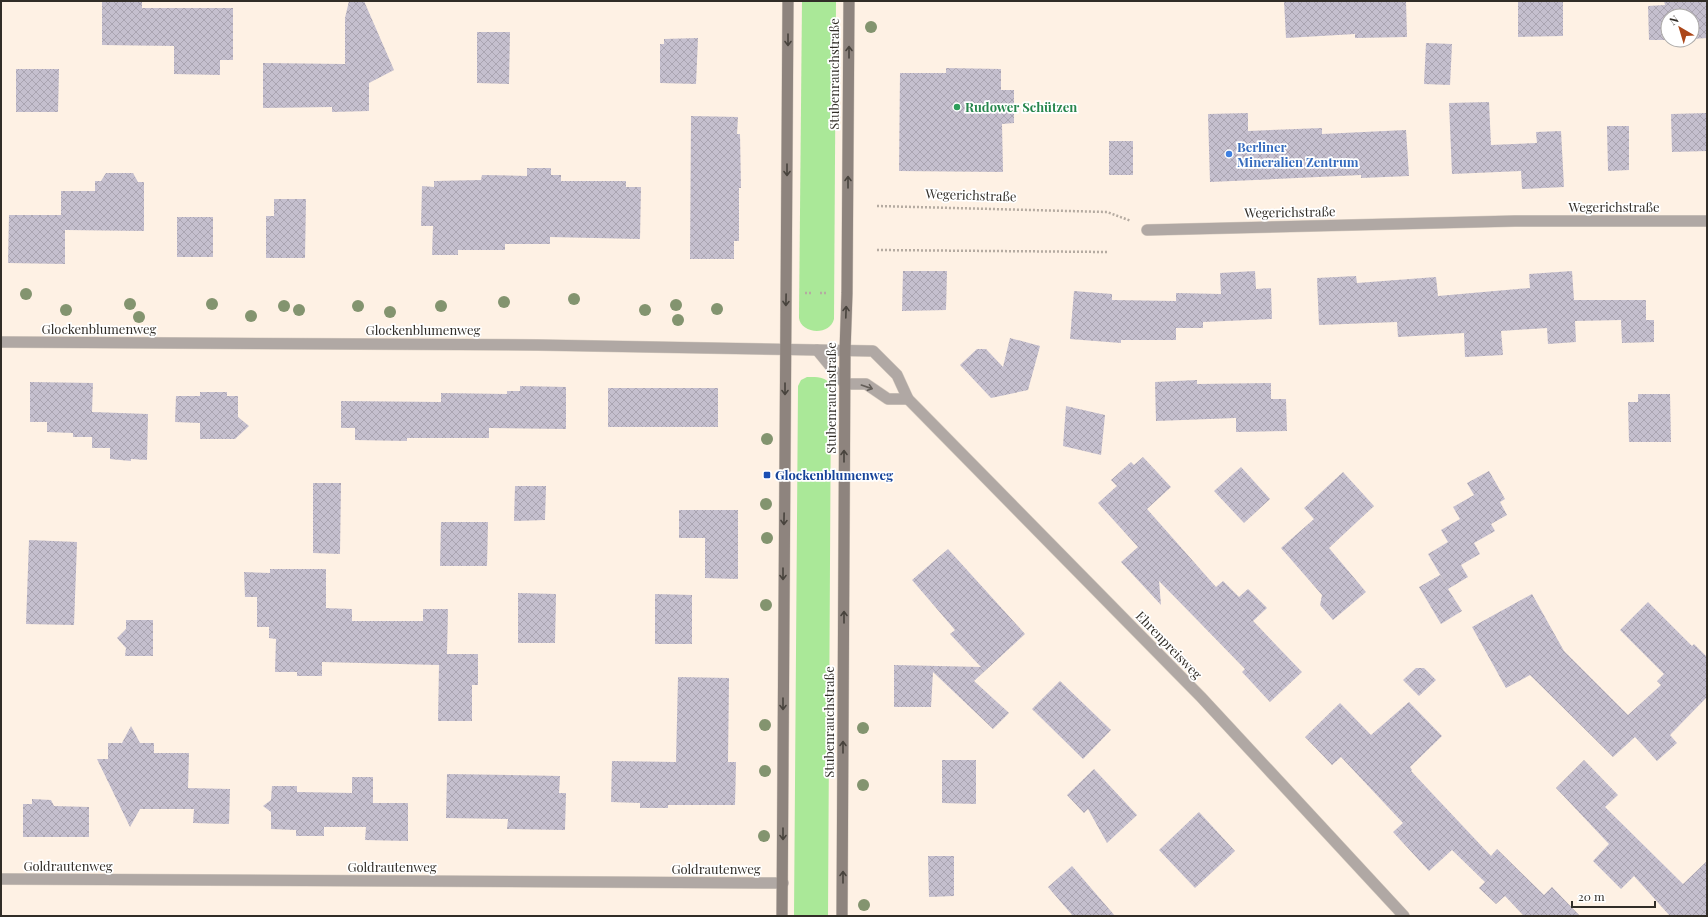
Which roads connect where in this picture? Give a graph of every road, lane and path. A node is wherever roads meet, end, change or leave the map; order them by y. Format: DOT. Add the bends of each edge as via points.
graph roads {
  1 [pos="788,1"];
  2 [pos="849,1"];
  3 [pos="877,206"];
  4 [pos="1707,221"];
  5 [pos="1148,230"];
  6 [pos="877,250"];
  7 [pos="1107,252"];
  8 [pos="1,342"];
  9 [pos="785,350"];
  10 [pos="817,350"];
  11 [pos="845,350"];
  12 [pos="845,384"];
  13 [pos="908,398"];
  14 [pos="1,879"];
  15 [pos="783,883"];
  16 [pos="782,916"];
  17 [pos="842,916"];
  18 [pos="1404,916"];
  1 -- 9 [label="main road, one-way"];
  11 -- 2 [label="main road, Stubenrauchstraße, one-way"];
  3 -- 5 [label="path, Wegerichstraße" via="1107,212 1117,214"];
  4 -- 5 [label="street, Wegerichstraße" via="1515,221"];
  6 -- 7 [label="path"];
  8 -- 9 [label="street, Glockenblumenweg" via="525,345"];
  9 -- 10 [label="street, Glockenblumenweg"];
  9 -- 15 [label="main road, one-way"];
  10 -- 11 [label="street, Glockenblumenweg"];
  10 -- 12 [label="street"];
  11 -- 12 [label="main road, Stubenrauchstraße"];
  11 -- 13 [label="street, Ehrenpreisweg" via="873,351 897,375"];
  12 -- 13 [label="street, one-way" via="866,384 888,399"];
  17 -- 12 [label="main road, Stubenrauchstraße, one-way"];
  13 -- 18 [label="street, Ehrenpreisweg" via="1206,703"];
  14 -- 15 [label="street, Goldrautenweg"];
  15 -- 16 [label="main road"];
}
